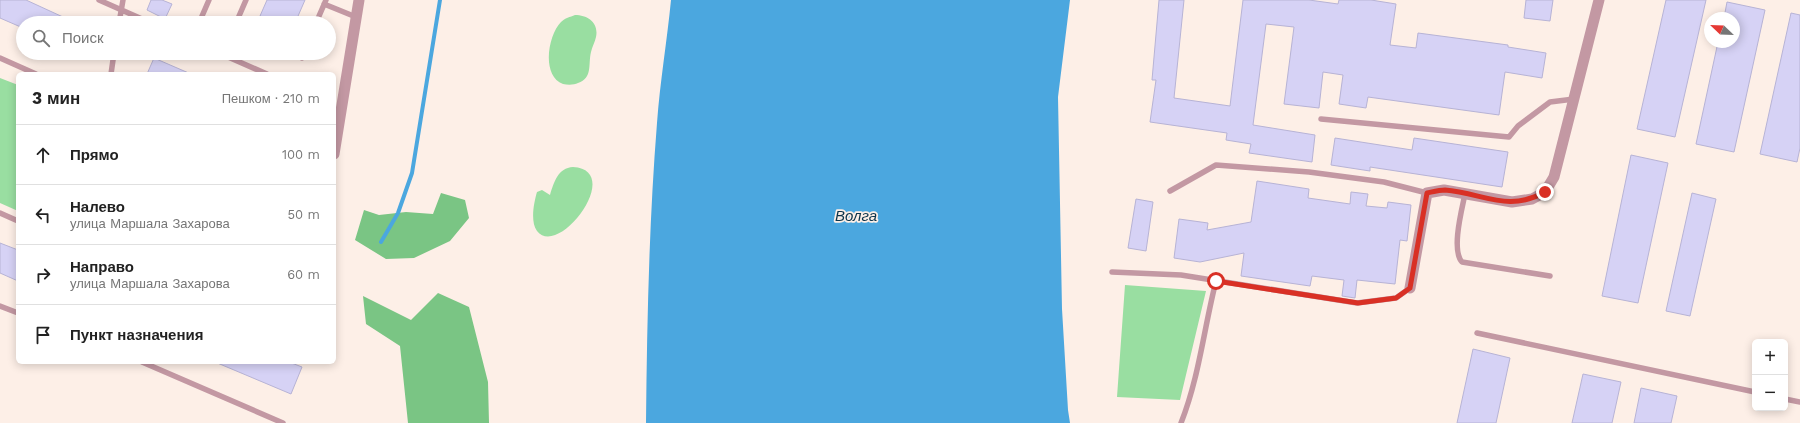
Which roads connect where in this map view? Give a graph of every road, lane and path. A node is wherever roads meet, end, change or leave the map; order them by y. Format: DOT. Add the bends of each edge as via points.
graph roads {
  1 [pos="99,0"];
  2 [pos="123,0"];
  3 [pos="209,0"];
  4 [pos="246,0"];
  5 [pos="359,0"];
  6 [pos="1599,0"];
  7 [pos="325,2"];
  8 [pos="122,10"];
  9 [pos="121,16"];
  10 [pos="135,16"];
  11 [pos="202,16"];
  12 [pos="239,16"];
  13 [pos="319,16"];
  14 [pos="356,17"];
  15 [pos="0,58"];
  16 [pos="113,60"];
  17 [pos="235,60"];
  18 [pos="32,72"];
  19 [pos="111,72"];
  20 [pos="262,72"];
  21 [pos="1574,100"];
  22 [pos="338,106"];
  23 [pos="1321,118"];
  24 [pos="336,130"];
  25 [pos="1170,191"];
  26 [pos="1427,193"];
  27 [pos="1465,194"];
  28 [pos="0,213"];
  29 [pos="16,219"];
  30 [pos="1112,272"];
  31 [pos="1550,276"];
  32 [pos="1216,281"];
  33 [pos="1410,288"];
  34 [pos="0,306"];
  35 [pos="16,312"];
  36 [pos="1477,333"];
  37 [pos="147,364"];
  38 [pos="1752,391"];
  39 [pos="1788,400"];
  40 [pos="1800,402"];
  41 [pos="283,423"];
  42 [pos="1181,423"];
  1 -- 8 [label="lane"];
  2 -- 8 [label="lane"];
  3 -- 11 [label="lane"];
  4 -- 12 [label="lane"];
  5 -- 14 [label="street"];
  6 -- 21 [label="street"];
  7 -- 13 [label="lane"];
  7 -- 14 [label="lane"];
  8 -- 9 [label="lane"];
  8 -- 10 [label="lane"];
  14 -- 22 [label="street"];
  15 -- 18 [label="lane"];
  16 -- 19 [label="lane"];
  17 -- 20 [label="lane"];
  21 -- 23 [label="lane" via="1550,102 1518,126 1509,137"];
  21 -- 27 [label="street" via="1554,177 1545,192 1532,199 1512,202"];
  22 -- 24 [label="street"];
  25 -- 26 [label="lane" via="1216,165 1309,172 1384,182"];
  26 -- 27 [label="street" via="1444,190"];
  26 -- 33 [label="street"];
  27 -- 31 [label="lane" via="1457,244 1458,258 1462,262"];
  28 -- 29 [label="lane"];
  30 -- 32 [label="lane" via="1181,275"];
  32 -- 33 [label="lane" via="1358,303 1396,298"];
  32 -- 42 [label="lane" via="1197,369"];
  34 -- 35 [label="lane"];
  36 -- 38 [label="lane"];
  37 -- 41 [label="lane"];
  39 -- 40 [label="lane"];
}
